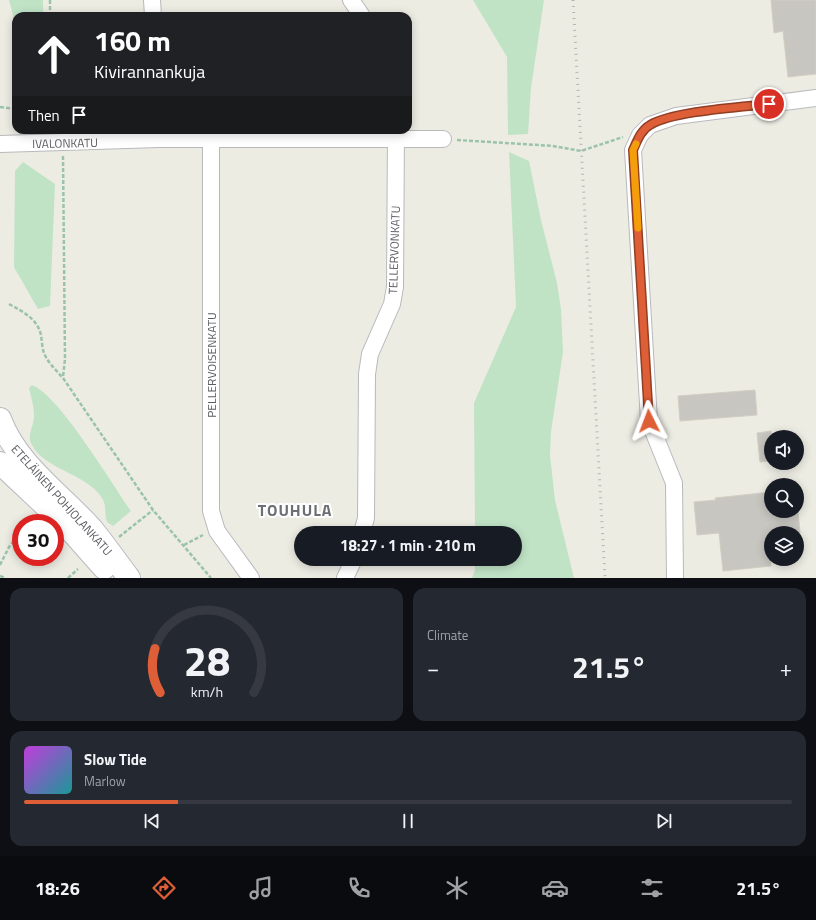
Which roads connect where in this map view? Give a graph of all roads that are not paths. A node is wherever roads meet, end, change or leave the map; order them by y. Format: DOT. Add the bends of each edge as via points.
graph roads {
  1 [pos="152,0"];
  2 [pos="351,0"];
  3 [pos="153,12"];
  4 [pos="359,12"];
  5 [pos="816,98"];
  6 [pos="396,134"];
  7 [pos="158,135"];
  8 [pos="442,139"];
  9 [pos="211,140"];
  10 [pos="0,144"];
  11 [pos="0,419"];
  12 [pos="0,463"];
  13 [pos="364,526"];
  14 [pos="351,566"];
  15 [pos="112,578"];
  16 [pos="130,578"];
  17 [pos="251,578"];
  18 [pos="345,578"];
  19 [pos="675,578"];
  1 -- 3 [label="street"];
  2 -- 4 [label="street"];
  5 -- 19 [label="street" via="676,116 650,125 640,135 633,150 649,421 674,482"];
  6 -- 8 [label="street, IVALONKATU"];
  6 -- 9 [label="street, IVALONKATU"];
  6 -- 13 [label="street, TELLERVONKATU" via="395,287 392,304 370,354 366,374 366,518"];
  7 -- 9 [label="street, IVALONKATU"];
  7 -- 10 [label="street, IVALONKATU" via="63,143"];
  9 -- 17 [label="street, PELLERVOISENKATU" via="211,511 217,531"];
  11 -- 16 [label="main road, ETELÄINEN POHJOLANKATU" via="5,434 15,450 92,530"];
  12 -- 15 [label="main road, ETELÄINEN POHJOLANKATU" via="65,524"];
  14 -- 18 [label="street"];
}
